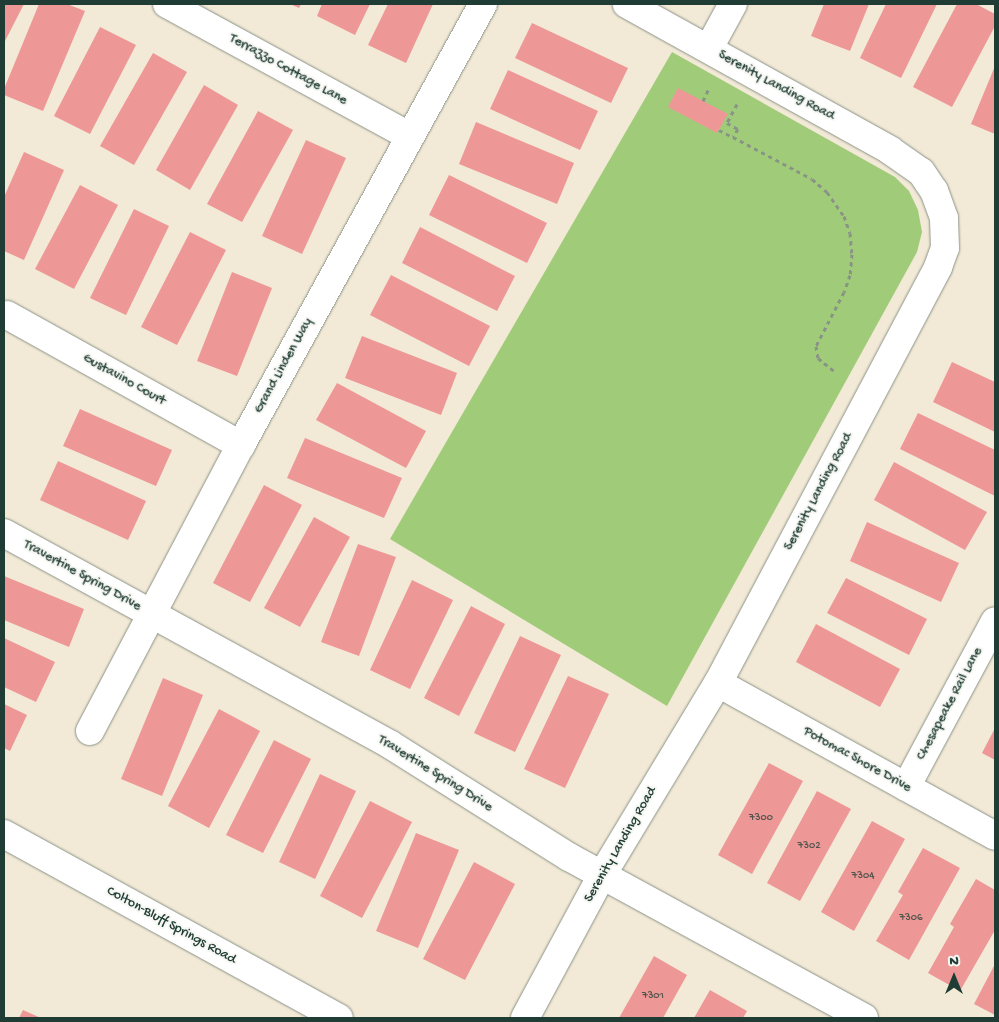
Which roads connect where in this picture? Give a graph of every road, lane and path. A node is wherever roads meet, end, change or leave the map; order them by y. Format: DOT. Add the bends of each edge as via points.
graph roads {
  1 [pos="167,4"];
  2 [pos="483,4"];
  3 [pos="627,4"];
  4 [pos="734,4"];
  5 [pos="709,48"];
  6 [pos="709,88"];
  7 [pos="703,100"];
  8 [pos="738,103"];
  9 [pos="719,130"];
  10 [pos="409,136"];
  11 [pos="733,137"];
  12 [pos="7,316"];
  13 [pos="835,372"];
  14 [pos="241,445"];
  15 [pos="4,533"];
  16 [pos="152,615"];
  17 [pos="995,621"];
  18 [pos="718,683"];
  19 [pos="90,732"];
  20 [pos="906,787"];
  21 [pos="4,834"];
  22 [pos="995,836"];
  23 [pos="602,875"];
  24 [pos="339,1018"];
  25 [pos="525,1018"];
  26 [pos="864,1018"];
  1 -- 10 [label="street, Terrazzo Cottage Lane"];
  2 -- 10 [label="street, Grand Linden Way"];
  3 -- 5 [label="street, Serenity Landing Road"];
  4 -- 5 [label="street"];
  5 -- 18 [label="street, Serenity Landing Road" via="890,150 920,172 934,191 944,218 945,248 938,267"];
  6 -- 7 [label="path"];
  8 -- 11 [label="path" via="726,122 738,129"];
  9 -- 11 [label="path"];
  10 -- 14 [label="street, Grand Linden Way"];
  11 -- 13 [label="path" via="812,179 827,192 844,216 850,233 850,275 816,346 818,358"];
  12 -- 14 [label="street, Gustavino Court"];
  14 -- 16 [label="street, Grand Linden Way"];
  15 -- 16 [label="street, Travertine Spring Drive"];
  16 -- 19 [label="street, Grand Linden Way"];
  16 -- 23 [label="street, Travertine Spring Drive" via="391,745 503,817"];
  17 -- 20 [label="street, Chesapeake Rail Lane"];
  18 -- 20 [label="street, Potomac Shore Drive"];
  18 -- 23 [label="street, Serenity Landing Road"];
  20 -- 22 [label="street, Potomac Shore Drive"];
  21 -- 24 [label="street, Colton-Bluff Springs Road"];
  23 -- 25 [label="street, Serenity Landing Road"];
  23 -- 26 [label="street, Travertine Spring Drive"];
}
